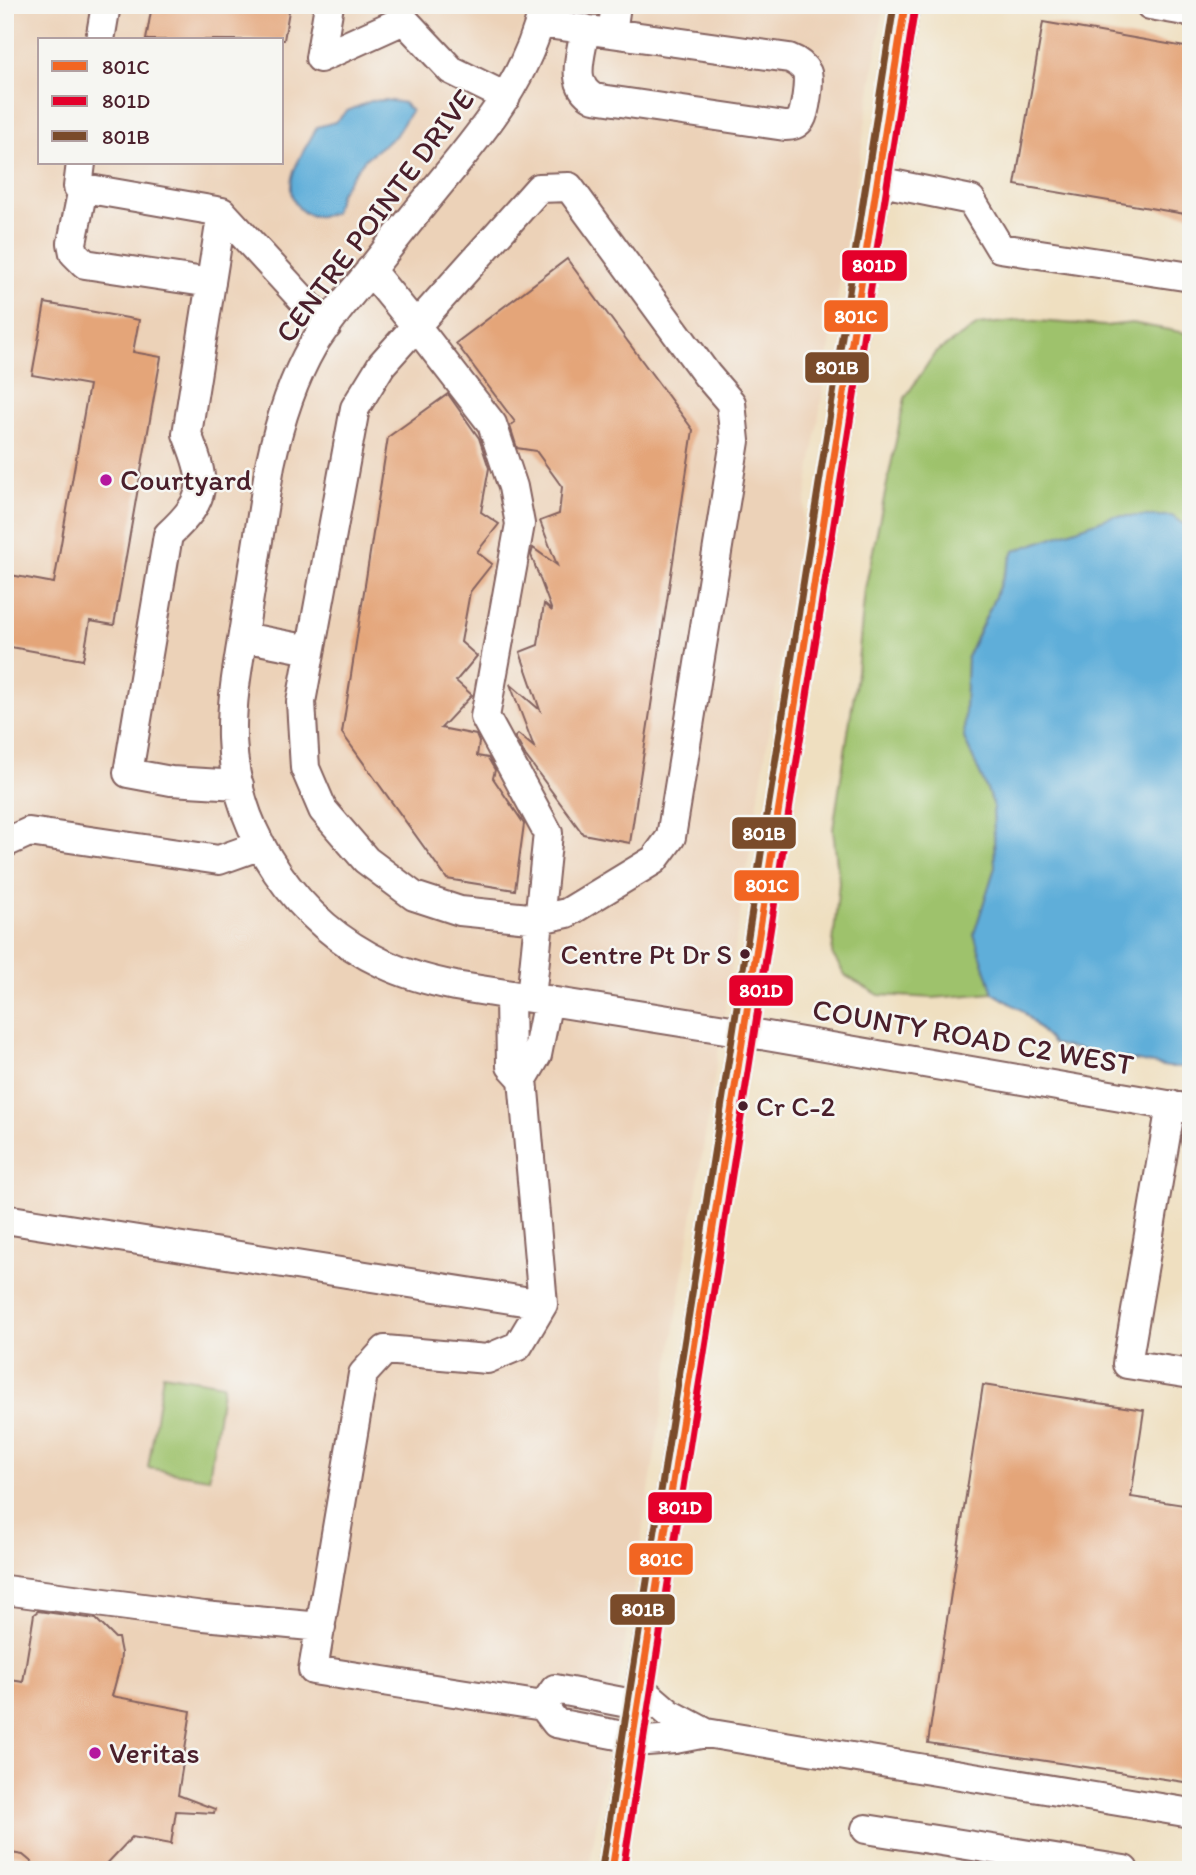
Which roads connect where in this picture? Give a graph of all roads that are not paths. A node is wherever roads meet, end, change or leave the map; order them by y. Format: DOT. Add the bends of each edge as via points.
graph roads {
  1 [pos="106,5"];
  2 [pos="329,5"];
  3 [pos="616,5"];
  4 [pos="905,5"];
  5 [pos="1150,5"];
  6 [pos="1191,12"];
  7 [pos="542,14"];
  8 [pos="599,31"];
  9 [pos="100,38"];
  10 [pos="506,97"];
  11 [pos="82,176"];
  12 [pos="877,181"];
  13 [pos="222,212"];
  14 [pos="370,270"];
  15 [pos="1191,277"];
  16 [pos="211,283"];
  17 [pos="327,326"];
  18 [pos="416,326"];
  19 [pos="243,638"];
  20 [pos="310,650"];
  21 [pos="239,785"];
  22 [pos="5,844"];
  23 [pos="261,845"];
  24 [pos="539,919"];
  25 [pos="530,998"];
  26 [pos="744,1032"];
  27 [pos="523,1079"];
  28 [pos="1181,1107"];
  29 [pos="5,1219"];
  30 [pos="543,1304"];
  31 [pos="1191,1374"];
  32 [pos="5,1590"];
  33 [pos="321,1627"];
  34 [pos="640,1697"];
  35 [pos="543,1706"];
  36 [pos="706,1734"];
  37 [pos="633,1740"];
  38 [pos="1191,1813"];
  39 [pos="866,1829"];
  40 [pos="612,1870"];
  41 [pos="1124,1870"];
  1 -- 9 [label="street"];
  2 -- 10 [label="street" via="320,58 404,20 451,69"];
  3 -- 8 [label="street"];
  4 -- 12 [label="street"];
  5 -- 6 [label="street"];
  7 -- 8 [label="street"];
  7 -- 10 [label="street, CENTRE POINTE DRIVE" via="526,61"];
  8 -- 8 [label="street" via="789,58 808,79 803,114 796,123 785,126 594,97 582,89 578,77"];
  10 -- 14 [label="street, CENTRE POINTE DRIVE"];
  11 -- 13 [label="street"];
  11 -- 16 [label="street" via="72,243 74,253 85,264"];
  12 -- 15 [label="street" via="971,200 1000,248"];
  12 -- 26 [label="street"];
  13 -- 16 [label="street"];
  13 -- 17 [label="street"];
  14 -- 17 [label="street, CENTRE POINTE DRIVE"];
  14 -- 18 [label="street"];
  16 -- 21 [label="street" via="187,434 202,480 198,500 187,518 168,535 128,773"];
  17 -- 19 [label="street, CENTRE POINTE DRIVE" via="293,385 278,427"];
  18 -- 20 [label="street" via="382,364 355,408"];
  18 -- 24 [label="street" via="492,424 513,487 520,524 485,717 548,833"];
  18 -- 24 [label="street" via="539,188 569,187 730,403 735,441 671,837 654,860 567,914"];
  19 -- 20 [label="street"];
  19 -- 21 [label="street, CENTRE POINTE DRIVE" via="233,698 232,740"];
  20 -- 24 [label="street" via="301,702 305,768 323,810 366,860 414,896 460,911"];
  21 -- 23 [label="street, CENTRE POINTE DRIVE"];
  22 -- 23 [label="street" via="29,832 219,860"];
  23 -- 25 [label="street, CENTRE POINTE DRIVE" via="291,892 319,922 352,947 419,978"];
  24 -- 25 [label="street"];
  25 -- 26 [label="street, CENTRE POINTE DRIVE"];
  25 -- 27 [label="street" via="537,1055"];
  25 -- 27 [label="street" via="511,1066"];
  26 -- 28 [label="street, COUNTY ROAD C2 WEST"];
  26 -- 34 [label="street"];
  27 -- 30 [label="street"];
  28 -- 31 [label="street" via="1127,1364"];
  29 -- 30 [label="street"];
  30 -- 33 [label="street" via="518,1346 487,1359 385,1350 363,1374"];
  32 -- 33 [label="street"];
  33 -- 35 [label="street" via="313,1670"];
  34 -- 35 [label="street" via="555,1689"];
  34 -- 36 [label="street"];
  34 -- 37 [label="street"];
  35 -- 37 [label="street" via="556,1723"];
  36 -- 37 [label="street"];
  36 -- 38 [label="street"];
  37 -- 40 [label="street"];
  39 -- 41 [label="street"];
}
